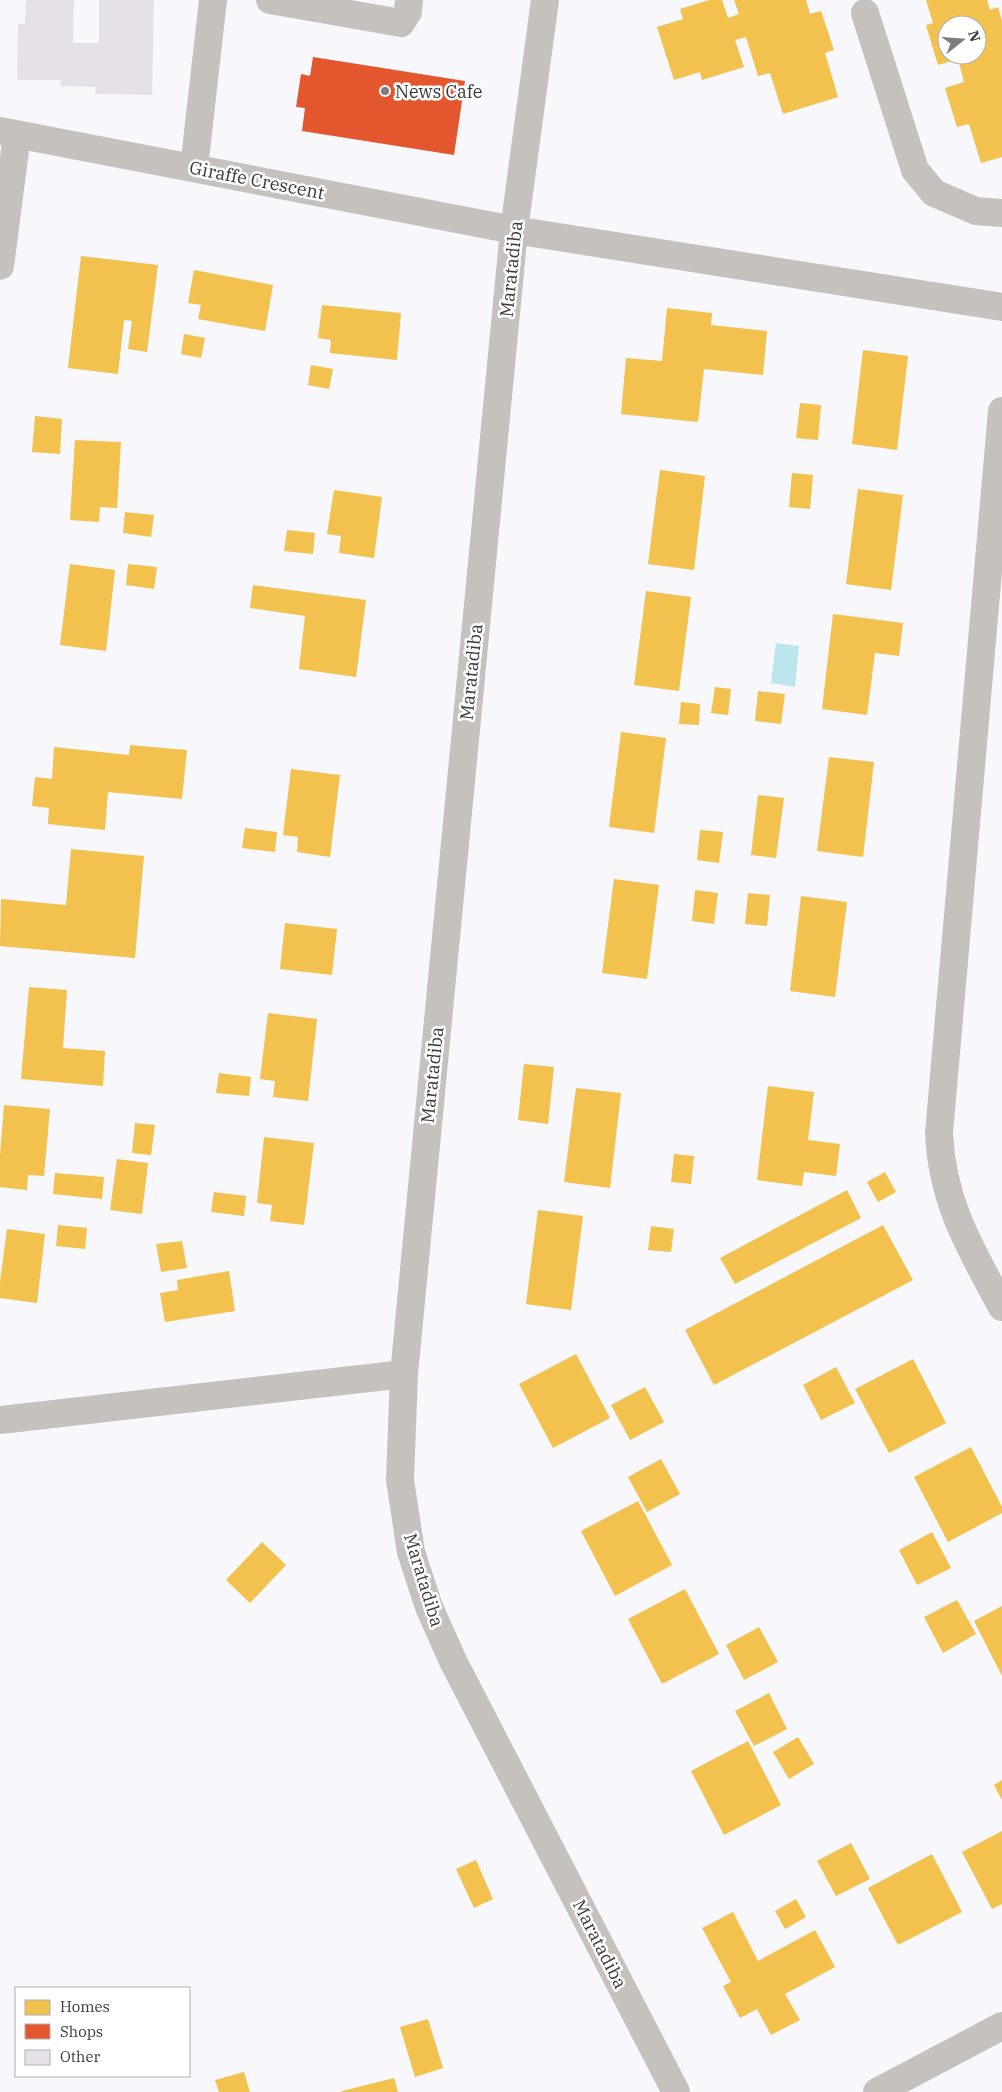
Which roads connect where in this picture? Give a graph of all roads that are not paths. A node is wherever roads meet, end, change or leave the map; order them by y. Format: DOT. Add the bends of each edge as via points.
graph roads {
  1 [pos="213,0"];
  2 [pos="270,0"];
  3 [pos="409,0"];
  4 [pos="545,0"];
  5 [pos="865,13"];
  6 [pos="8,133"];
  7 [pos="194,168"];
  8 [pos="1002,213"];
  9 [pos="514,230"];
  10 [pos="0,266"];
  11 [pos="1002,307"];
  12 [pos="1002,412"];
  13 [pos="1002,1307"];
  14 [pos="404,1374"];
  15 [pos="0,1420"];
  16 [pos="1002,2026"];
  17 [pos="676,2092"];
  18 [pos="877,2092"];
  1 -- 7 [label="street"];
  2 -- 3 [label="street" via="401,23 408,12"];
  4 -- 9 [label="street, Maratadiba"];
  5 -- 8 [label="street" via="915,170 934,192 976,211"];
  6 -- 7 [label="street, Giraffe Crescent"];
  6 -- 10 [label="street"];
  7 -- 9 [label="street, Giraffe Crescent"];
  9 -- 11 [label="street, Giraffe Crescent"];
  9 -- 14 [label="street, Maratadiba"];
  12 -- 13 [label="street" via="939,1133 940,1162 956,1216"];
  14 -- 15 [label="street"];
  14 -- 17 [label="street, Maratadiba" via="400,1480 411,1552 430,1607 452,1661"];
  16 -- 18 [label="street"];
}
